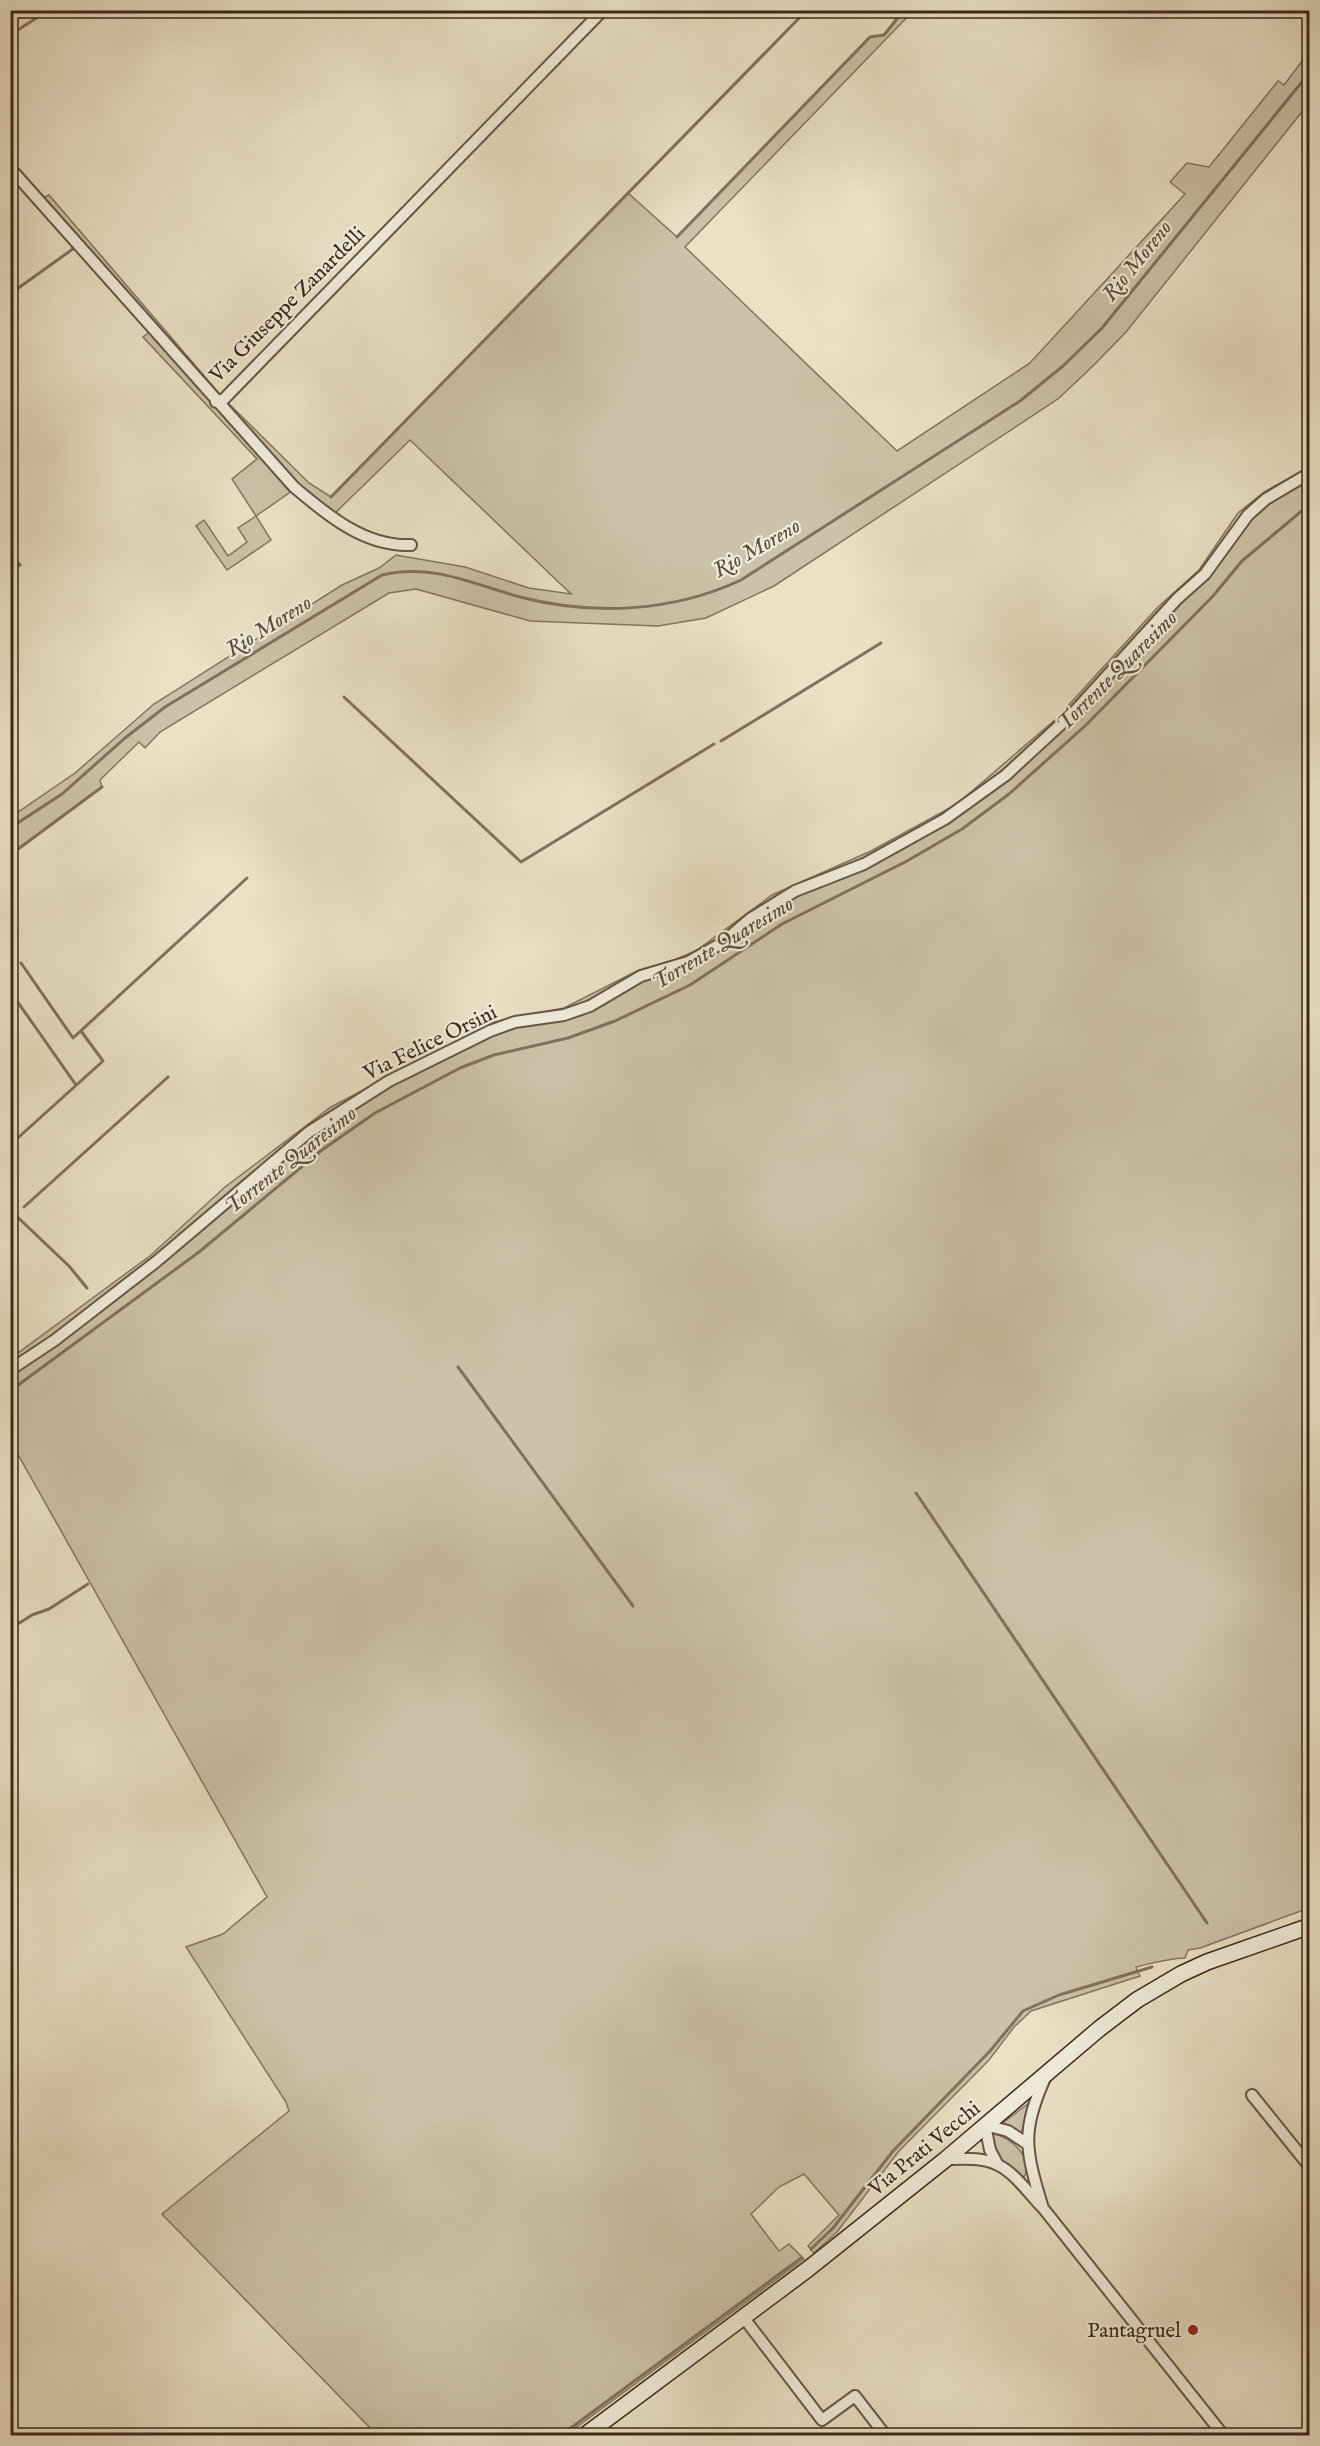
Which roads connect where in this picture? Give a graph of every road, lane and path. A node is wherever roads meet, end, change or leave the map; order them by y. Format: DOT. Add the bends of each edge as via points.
graph roads {
  1 [pos="603,10"];
  2 [pos="10,168"];
  3 [pos="216,402"];
  4 [pos="1310,474"];
  5 [pos="411,545"];
  6 [pos="10,1370"];
  7 [pos="1310,1926"];
  8 [pos="1048,2072"];
  9 [pos="1252,2094"];
  10 [pos="985,2125"];
  11 [pos="1026,2143"];
  12 [pos="946,2159"];
  13 [pos="998,2165"];
  14 [pos="1310,2167"];
  15 [pos="1042,2208"];
  16 [pos="744,2318"];
  17 [pos="584,2436"];
  18 [pos="886,2436"];
  19 [pos="1224,2436"];
  1 -- 3 [label="street, Via Giuseppe Zanardelli" via="224,399"];
  2 -- 3 [label="street, Via Giuseppe Zanardelli"];
  3 -- 5 [label="street" via="294,487 325,513 382,543"];
  4 -- 6 [label="street, Via Felice Orsini" via="1266,499 1248,515 1205,574 1177,599 1073,713 1006,775 945,819 864,864 795,891 688,962 641,976 590,1006 490,1031 379,1087 309,1132 157,1261"];
  7 -- 8 [label="main road, Via Prati Vecchi" via="1181,1974 1118,2014"];
  8 -- 10 [label="main road, Via Prati Vecchi"];
  8 -- 11 [label="street" via="1033,2104"];
  9 -- 14 [label="street"];
  10 -- 11 [label="street" via="1008,2131"];
  10 -- 12 [label="main road, Via Prati Vecchi"];
  10 -- 13 [label="street"];
  11 -- 15 [label="street"];
  12 -- 13 [label="street" via="973,2159"];
  12 -- 16 [label="main road, Via Prati Vecchi"];
  13 -- 15 [label="street"];
  15 -- 19 [label="street"];
  16 -- 17 [label="main road, Via Prati Vecchi"];
  16 -- 18 [label="street" via="822,2420 855,2396"];
}
